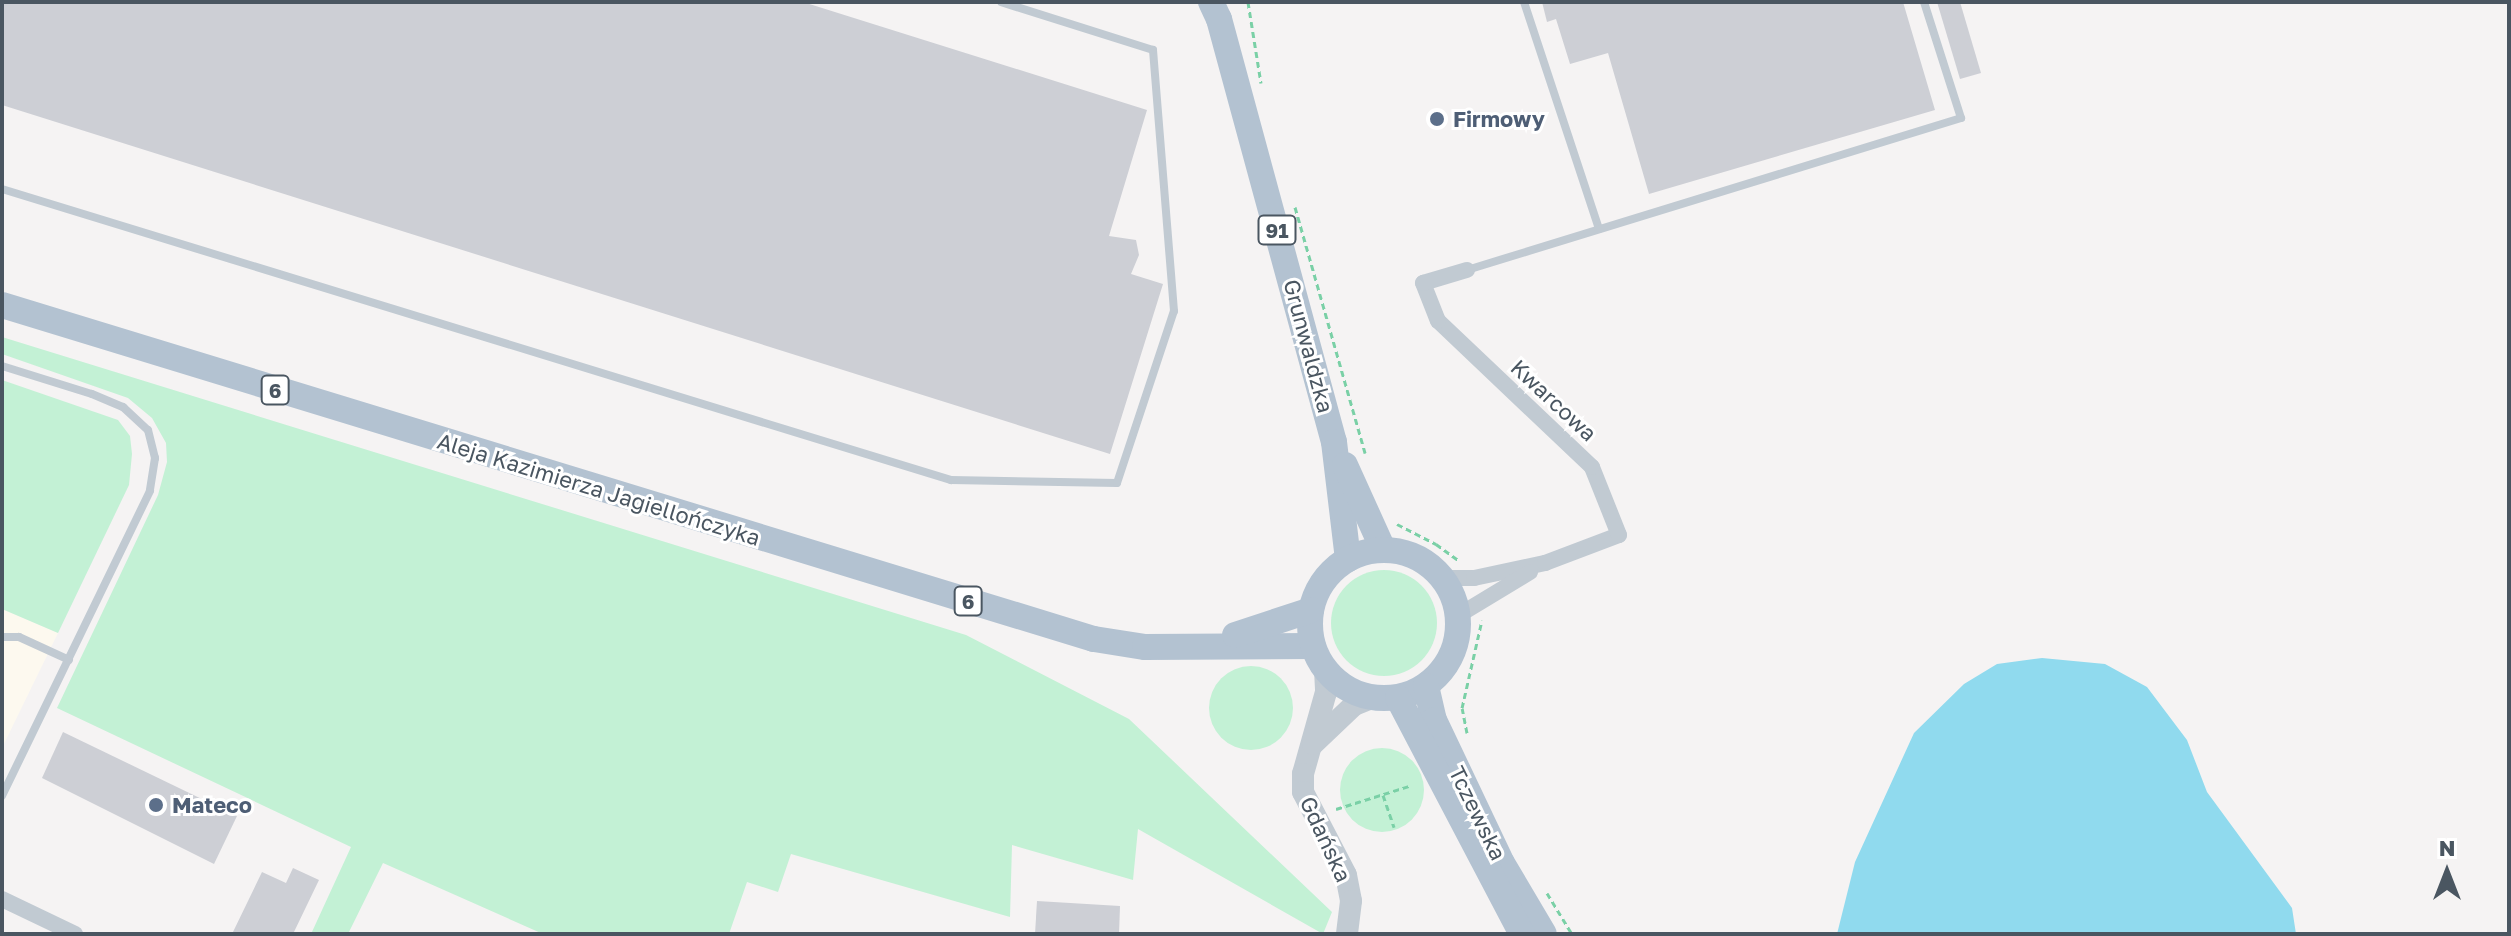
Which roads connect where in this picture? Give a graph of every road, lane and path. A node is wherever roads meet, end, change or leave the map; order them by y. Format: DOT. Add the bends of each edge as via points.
graph roads {
  1 [pos="1001,2"];
  2 [pos="1248,2"];
  3 [pos="1524,2"];
  4 [pos="1924,2"];
  5 [pos="1217,8"];
  6 [pos="1263,91"];
  7 [pos="2,189"];
  8 [pos="1291,193"];
  9 [pos="1599,229"];
  10 [pos="1467,270"];
  11 [pos="2,305"];
  12 [pos="2,366"];
  13 [pos="1334,442"];
  14 [pos="1367,460"];
  15 [pos="1389,516"];
  16 [pos="1383,549"];
  17 [pos="1348,559"];
  18 [pos="1545,563"];
  19 [pos="1451,570"];
  20 [pos="1485,606"];
  21 [pos="1311,610"];
  22 [pos="1459,615"];
  23 [pos="2,637"];
  24 [pos="1200,644"];
  25 [pos="1319,658"];
  26 [pos="69,660"];
  27 [pos="1426,686"];
  28 [pos="1371,698"];
  29 [pos="1398,698"];
  30 [pos="1467,734"];
  31 [pos="1313,745"];
  32 [pos="1409,786"];
  33 [pos="1383,795"];
  34 [pos="2,796"];
  35 [pos="1313,816"];
  36 [pos="1394,827"];
  37 [pos="1543,886"];
  38 [pos="2,899"];
  39 [pos="75,934"];
  40 [pos="1347,934"];
  41 [pos="1522,934"];
  42 [pos="1544,934"];
  43 [pos="1572,934"];
  1 -- 7 [label="lane" via="1153,50 1174,311 1117,483 951,480"];
  2 -- 6 [label="path"];
  3 -- 9 [label="lane"];
  4 -- 9 [label="lane" via="1961,118"];
  5 -- 13 [label="main road, Grunwaldzka / 91"];
  8 -- 14 [label="path"];
  9 -- 10 [label="lane"];
  10 -- 18 [label="street, Kwarcowa" via="1423,283 1438,321 1592,467 1619,535"];
  11 -- 24 [label="main road, Aleja Kazimierza Jagiellończyka / 6" via="1094,639 1145,647"];
  12 -- 26 [label="lane" via="123,407 148,430 153,444 150,491"];
  13 -- 16 [label="main road, Grunwaldzka / 91"];
  13 -- 17 [label="main road, Grunwaldzka / 91"];
  15 -- 19 [label="path"];
  16 -- 17 [label="main road"];
  16 -- 19 [label="main road"];
  17 -- 21 [label="main road" via="1330,572"];
  18 -- 19 [label="street, Kwarcowa" via="1474,578"];
  18 -- 22 [label="street, Kwarcowa"];
  19 -- 22 [label="main road"];
  20 -- 30 [label="path" via="1462,708"];
  21 -- 24 [label="main road, Aleja Kazimierza Jagiellończyka / 6"];
  21 -- 25 [label="main road"];
  22 -- 27 [label="main road" via="1453,655"];
  23 -- 26 [label="lane" via="19,637"];
  24 -- 25 [label="main road, Aleja Kazimierza Jagiellończyka / 6"];
  25 -- 28 [label="main road" via="1344,688"];
  25 -- 31 [label="street, Gdańska" via="1326,692"];
  26 -- 34 [label="lane"];
  27 -- 29 [label="main road"];
  27 -- 42 [label="main road, Tczewska" via="1434,720 1488,834"];
  28 -- 29 [label="main road"];
  28 -- 31 [label="street" via="1354,705"];
  29 -- 41 [label="main road, Tczewska"];
  31 -- 35 [label="street, Gdańska" via="1303,792"];
  32 -- 33 [label="path"];
  33 -- 35 [label="path"];
  33 -- 36 [label="path"];
  35 -- 40 [label="street, Gdańska" via="1346,875 1351,901"];
  37 -- 43 [label="path"];
  38 -- 39 [label="street"];
}
